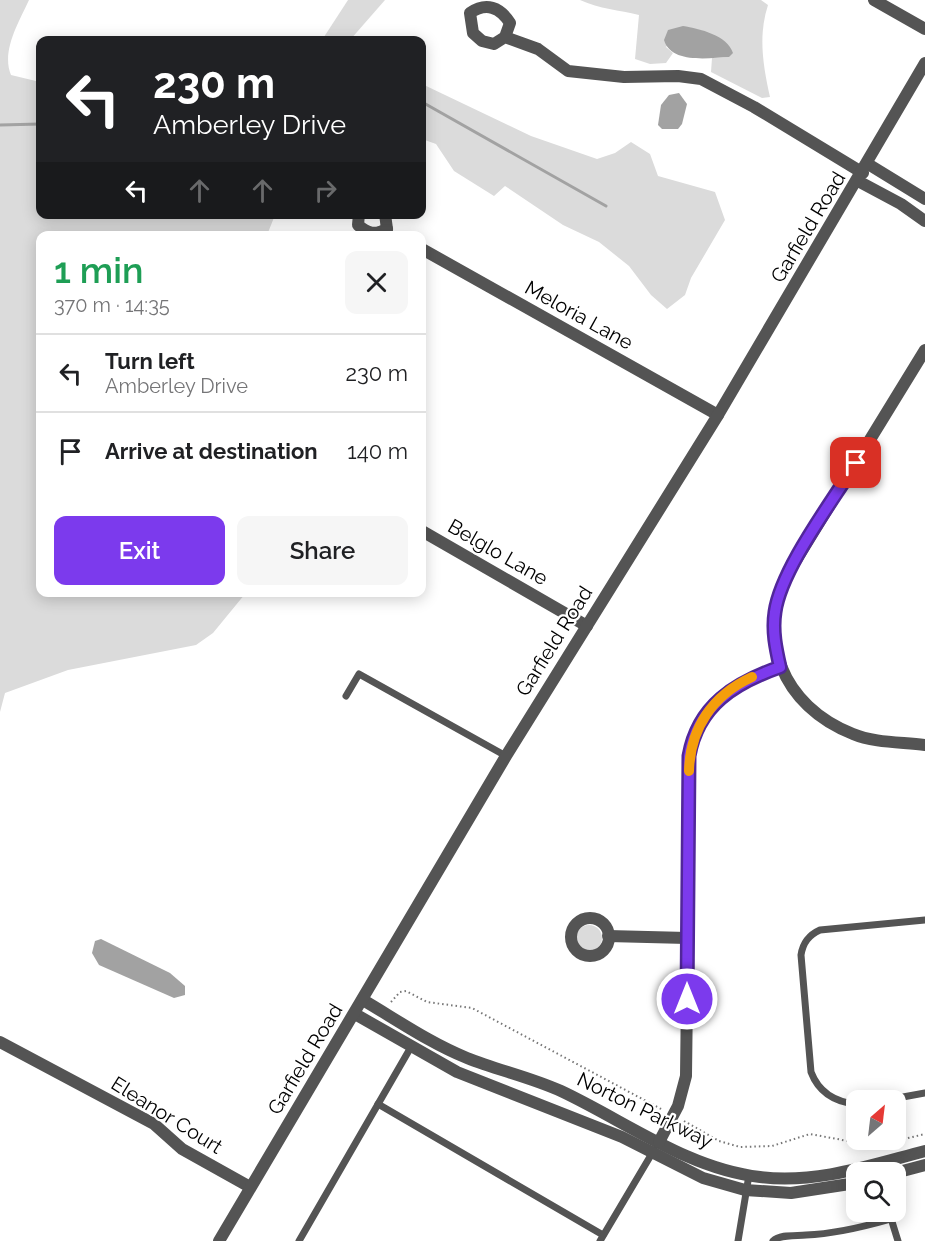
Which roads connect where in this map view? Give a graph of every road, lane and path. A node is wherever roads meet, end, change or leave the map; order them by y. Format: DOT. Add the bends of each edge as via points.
graph roads {
  1 [pos="874,0"];
  2 [pos="925,29"];
  3 [pos="505,37"];
  4 [pos="925,63"];
  5 [pos="863,172"];
  6 [pos="925,199"];
  7 [pos="925,221"];
  8 [pos="426,251"];
  9 [pos="925,350"];
  10 [pos="718,416"];
  11 [pos="426,533"];
  12 [pos="587,626"];
  13 [pos="780,667"];
  14 [pos="346,696"];
  15 [pos="925,744"];
  16 [pos="506,756"];
  17 [pos="925,920"];
  18 [pos="608,936"];
  19 [pos="687,938"];
  20 [pos="363,1000"];
  21 [pos="390,1003"];
  22 [pos="355,1014"];
  23 [pos="0,1042"];
  24 [pos="411,1047"];
  25 [pos="925,1093"];
  26 [pos="906,1096"];
  27 [pos="846,1101"];
  28 [pos="378,1104"];
  29 [pos="673,1115"];
  30 [pos="925,1134"];
  31 [pos="655,1147"];
  32 [pos="925,1151"];
  33 [pos="925,1165"];
  34 [pos="906,1170"];
  35 [pos="749,1175"];
  36 [pos="846,1185"];
  37 [pos="250,1187"];
  38 [pos="745,1190"];
  39 [pos="874,1222"];
  40 [pos="892,1222"];
  41 [pos="602,1238"];
  42 [pos="219,1241"];
  43 [pos="299,1241"];
  44 [pos="738,1241"];
  45 [pos="773,1241"];
  46 [pos="898,1241"];
  1 -- 2 [label="street"];
  3 -- 5 [label="street" via="538,49 568,70 624,77 701,79"];
  4 -- 5 [label="street, Garfield Road"];
  5 -- 6 [label="street"];
  5 -- 7 [label="street"];
  5 -- 10 [label="street, Garfield Road"];
  8 -- 10 [label="street, Meloria Lane"];
  9 -- 13 [label="street" via="783,584 774,620"];
  10 -- 12 [label="street, Garfield Road"];
  11 -- 12 [label="street, Belglo Lane"];
  12 -- 16 [label="street, Garfield Road"];
  13 -- 15 [label="street" via="812,711 835,725 863,737"];
  13 -- 19 [label="street" via="741,682 724,694 694,736 689,756"];
  14 -- 16 [label="lane" via="359,674"];
  16 -- 20 [label="street, Garfield Road"];
  17 -- 27 [label="lane" via="820,930 809,936 802,947 811,1072 822,1090"];
  18 -- 19 [label="street"];
  19 -- 29 [label="street" via="686,1076"];
  20 -- 22 [label="street, Garfield Road"];
  20 -- 31 [label="street, Norton Parkway" via="446,1049 559,1090"];
  21 -- 29 [label="path" via="406,991 427,1002 472,1008"];
  22 -- 24 [label="street, Norton Parkway"];
  22 -- 37 [label="street, Garfield Road"];
  23 -- 37 [label="street, Eleanor Court" via="154,1124 182,1149"];
  24 -- 28 [label="lane"];
  24 -- 31 [label="street, Norton Parkway" via="457,1072"];
  25 -- 26 [label="lane"];
  28 -- 41 [label="lane"];
  28 -- 43 [label="lane"];
  29 -- 30 [label="path" via="719,1141 740,1147 772,1146 810,1134 875,1146"];
  29 -- 31 [label="street"];
  31 -- 35 [label="street, Norton Parkway"];
  31 -- 38 [label="street, Norton Parkway" via="704,1178"];
  31 -- 41 [label="lane"];
  32 -- 35 [label="street, Norton Parkway" via="835,1175 787,1179"];
  33 -- 34 [label="street"];
  35 -- 38 [label="lane"];
  36 -- 38 [label="street, Norton Parkway" via="791,1193"];
  37 -- 42 [label="street, Garfield Road"];
  38 -- 44 [label="lane"];
  39 -- 45 [label="lane" via="857,1229"];
  40 -- 46 [label="lane"];
}
